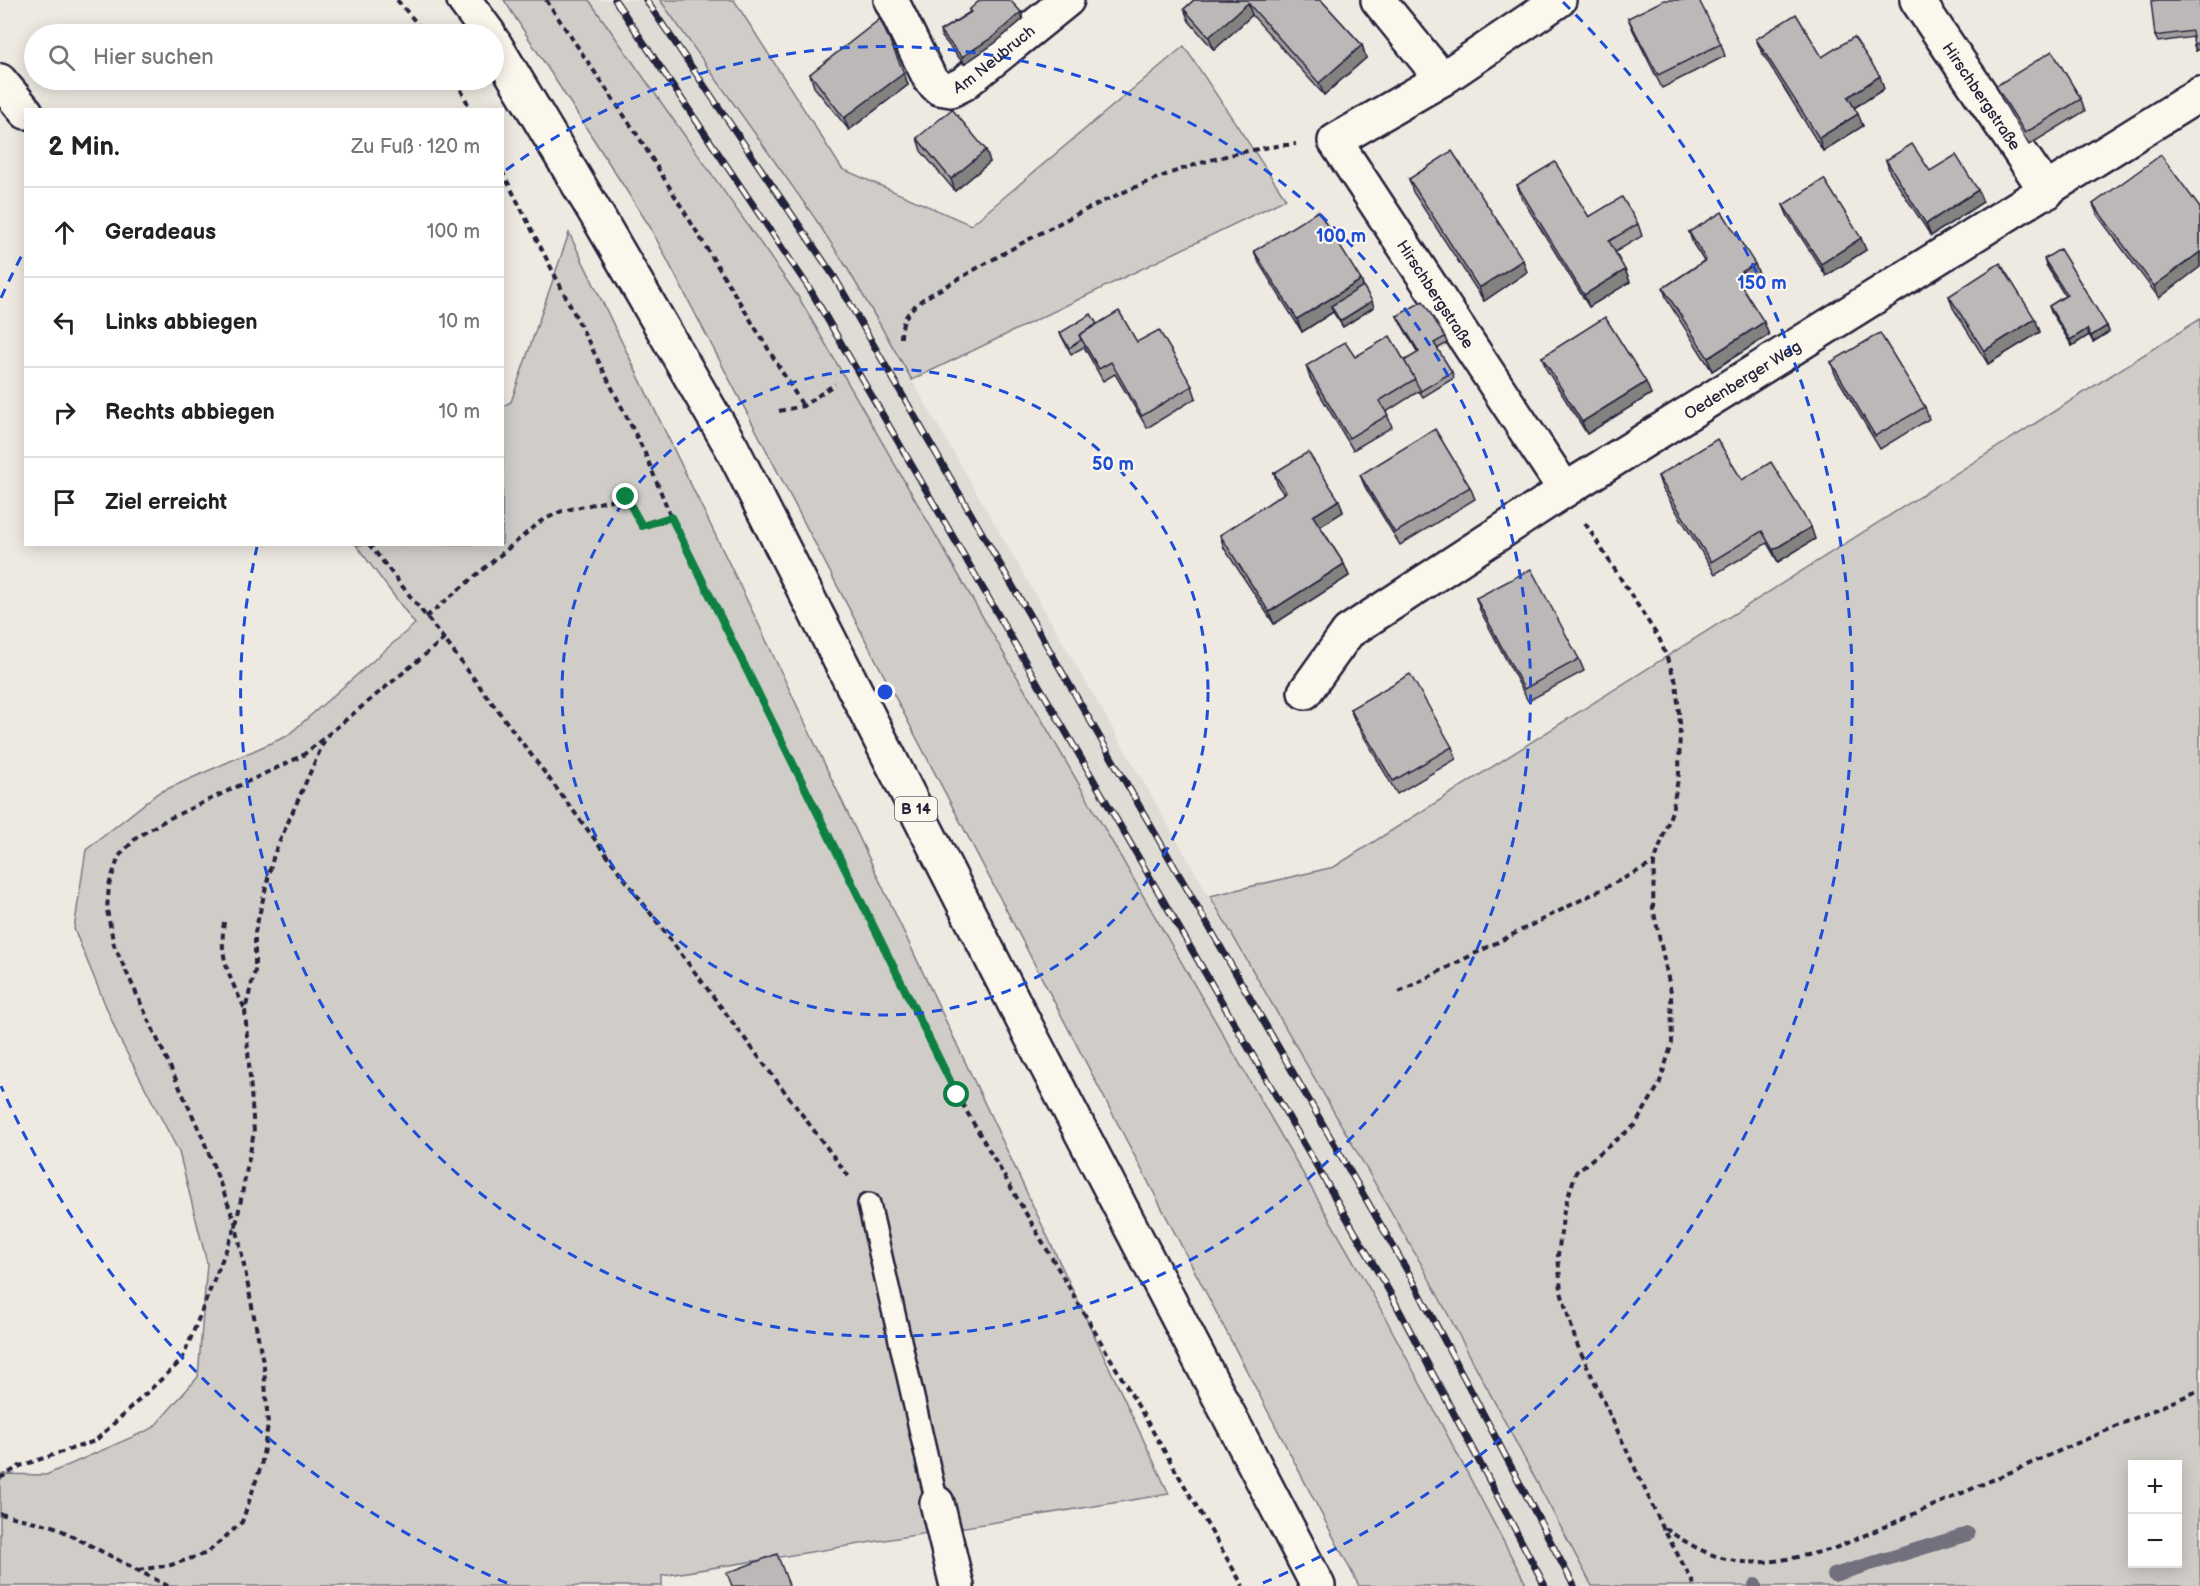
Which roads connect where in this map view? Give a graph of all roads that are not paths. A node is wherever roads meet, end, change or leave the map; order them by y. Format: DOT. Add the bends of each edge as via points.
graph roads {
  1 [pos="464,0"];
  2 [pos="891,0"];
  3 [pos="1067,0"];
  4 [pos="1378,0"];
  5 [pos="1559,0"];
  6 [pos="1917,0"];
  7 [pos="482,24"];
  8 [pos="504,60"];
  9 [pos="1442,79"];
  10 [pos="0,81"];
  11 [pos="2200,94"];
  12 [pos="24,110"];
  13 [pos="2047,192"];
  14 [pos="1564,490"];
  15 [pos="1305,692"];
  16 [pos="869,1204"];
  17 [pos="938,1503"];
  18 [pos="957,1586"];
  19 [pos="1318,1586"];
  1 -- 7 [label="street"];
  2 -- 3 [label="street, Am Neubruch" via="930,79 939,88 951,90"];
  4 -- 9 [label="street"];
  5 -- 9 [label="street"];
  6 -- 13 [label="street, Hirschbergstraße"];
  8 -- 19 [label="street, B 14" via="732,448 1037,1047"];
  9 -- 14 [label="street, Hirschbergstraße" via="1335,141"];
  10 -- 12 [label="street"];
  11 -- 13 [label="street, Oedenberger Weg"];
  13 -- 14 [label="street, Oedenberger Weg"];
  14 -- 15 [label="street, Oedenberger Weg" via="1348,632"];
  16 -- 17 [label="lane"];
  17 -- 18 [label="street"];
}
